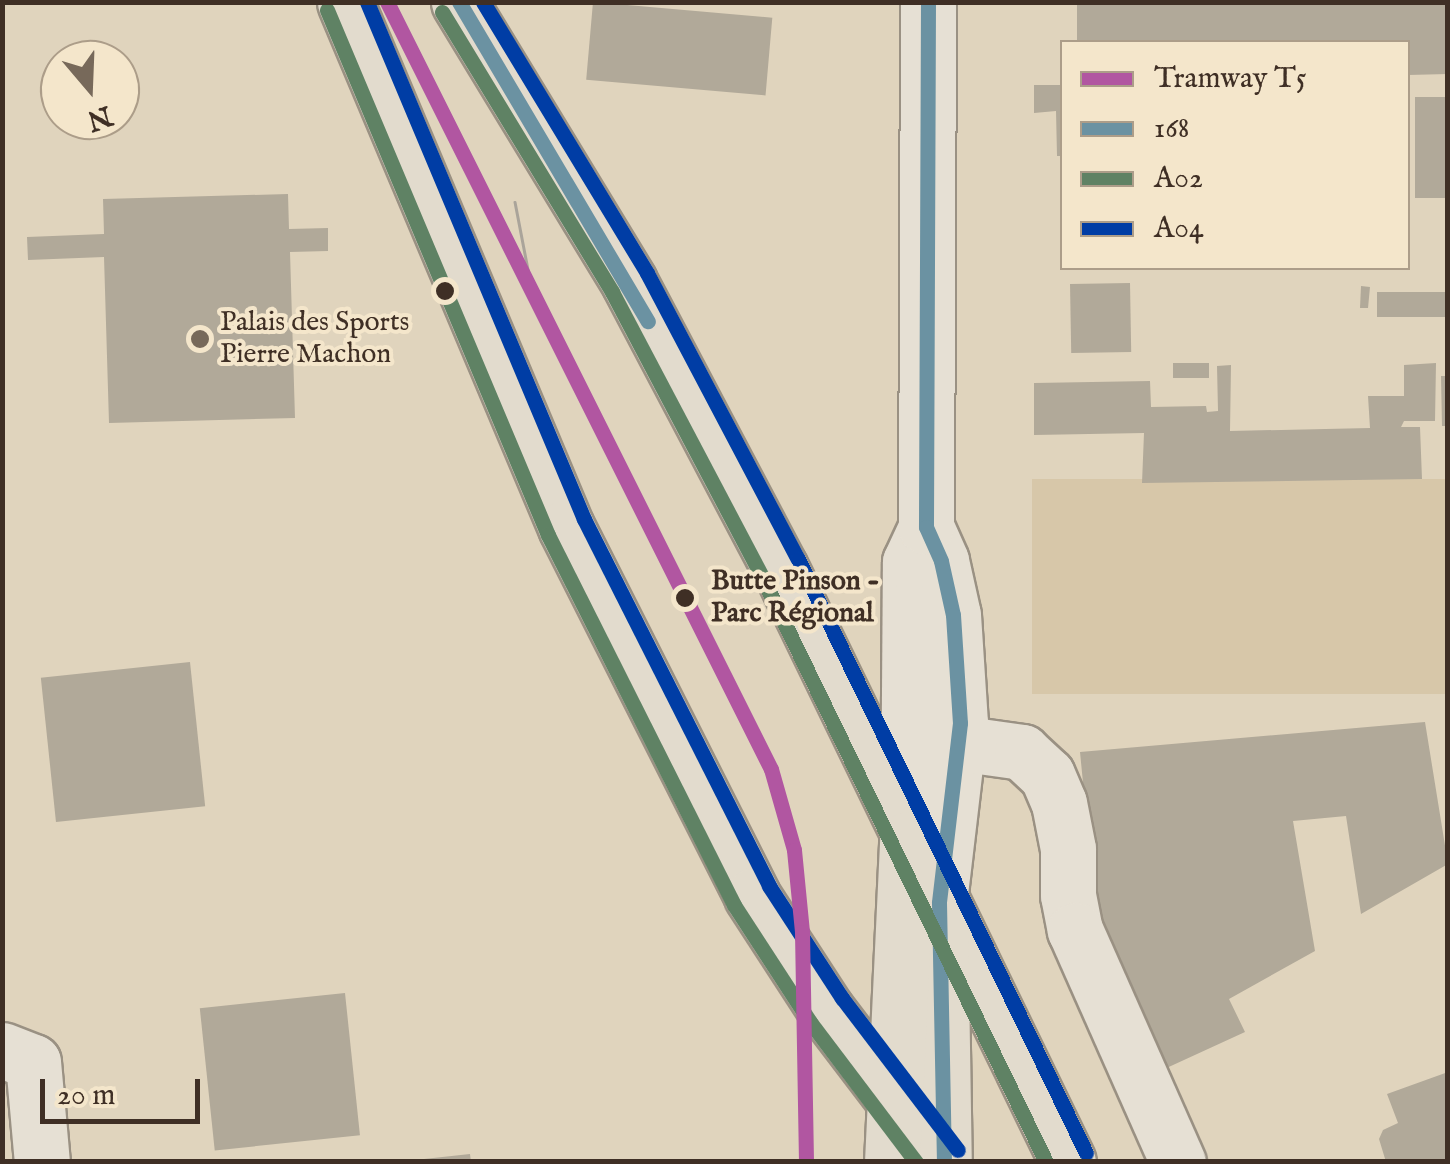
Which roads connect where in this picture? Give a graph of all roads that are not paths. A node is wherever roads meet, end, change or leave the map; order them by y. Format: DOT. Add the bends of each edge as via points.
graph roads {
  1 [pos="345,2"];
  2 [pos="459,2"];
  3 [pos="928,2"];
  4 [pos="926,528"];
  5 [pos="958,743"];
  6 [pos="908,836"];
  7 [pos="939,903"];
  8 [pos="2,1050"];
  9 [pos="892,1096"];
  10 [pos="42,1162"];
  11 [pos="892,1162"];
  12 [pos="943,1162"];
  13 [pos="1068,1162"];
  14 [pos="1178,1162"];
  1 -- 9 [label="main road" via="566,527 752,896 803,978"];
  2 -- 6 [label="main road" via="648,321 780,568"];
  3 -- 4 [label="street"];
  4 -- 5 [label="street" via="942,560 953,615"];
  4 -- 6 [label="street" via="910,562"];
  5 -- 7 [label="street"];
  5 -- 14 [label="street" via="1022,752 1047,775 1068,849 1075,930"];
  6 -- 7 [label="main road"];
  6 -- 9 [label="main road"];
  7 -- 12 [label="main road"];
  7 -- 13 [label="main road"];
  8 -- 10 [label="street" via="32,1062"];
  9 -- 11 [label="main road"];
  9 -- 12 [label="main road"];
}
